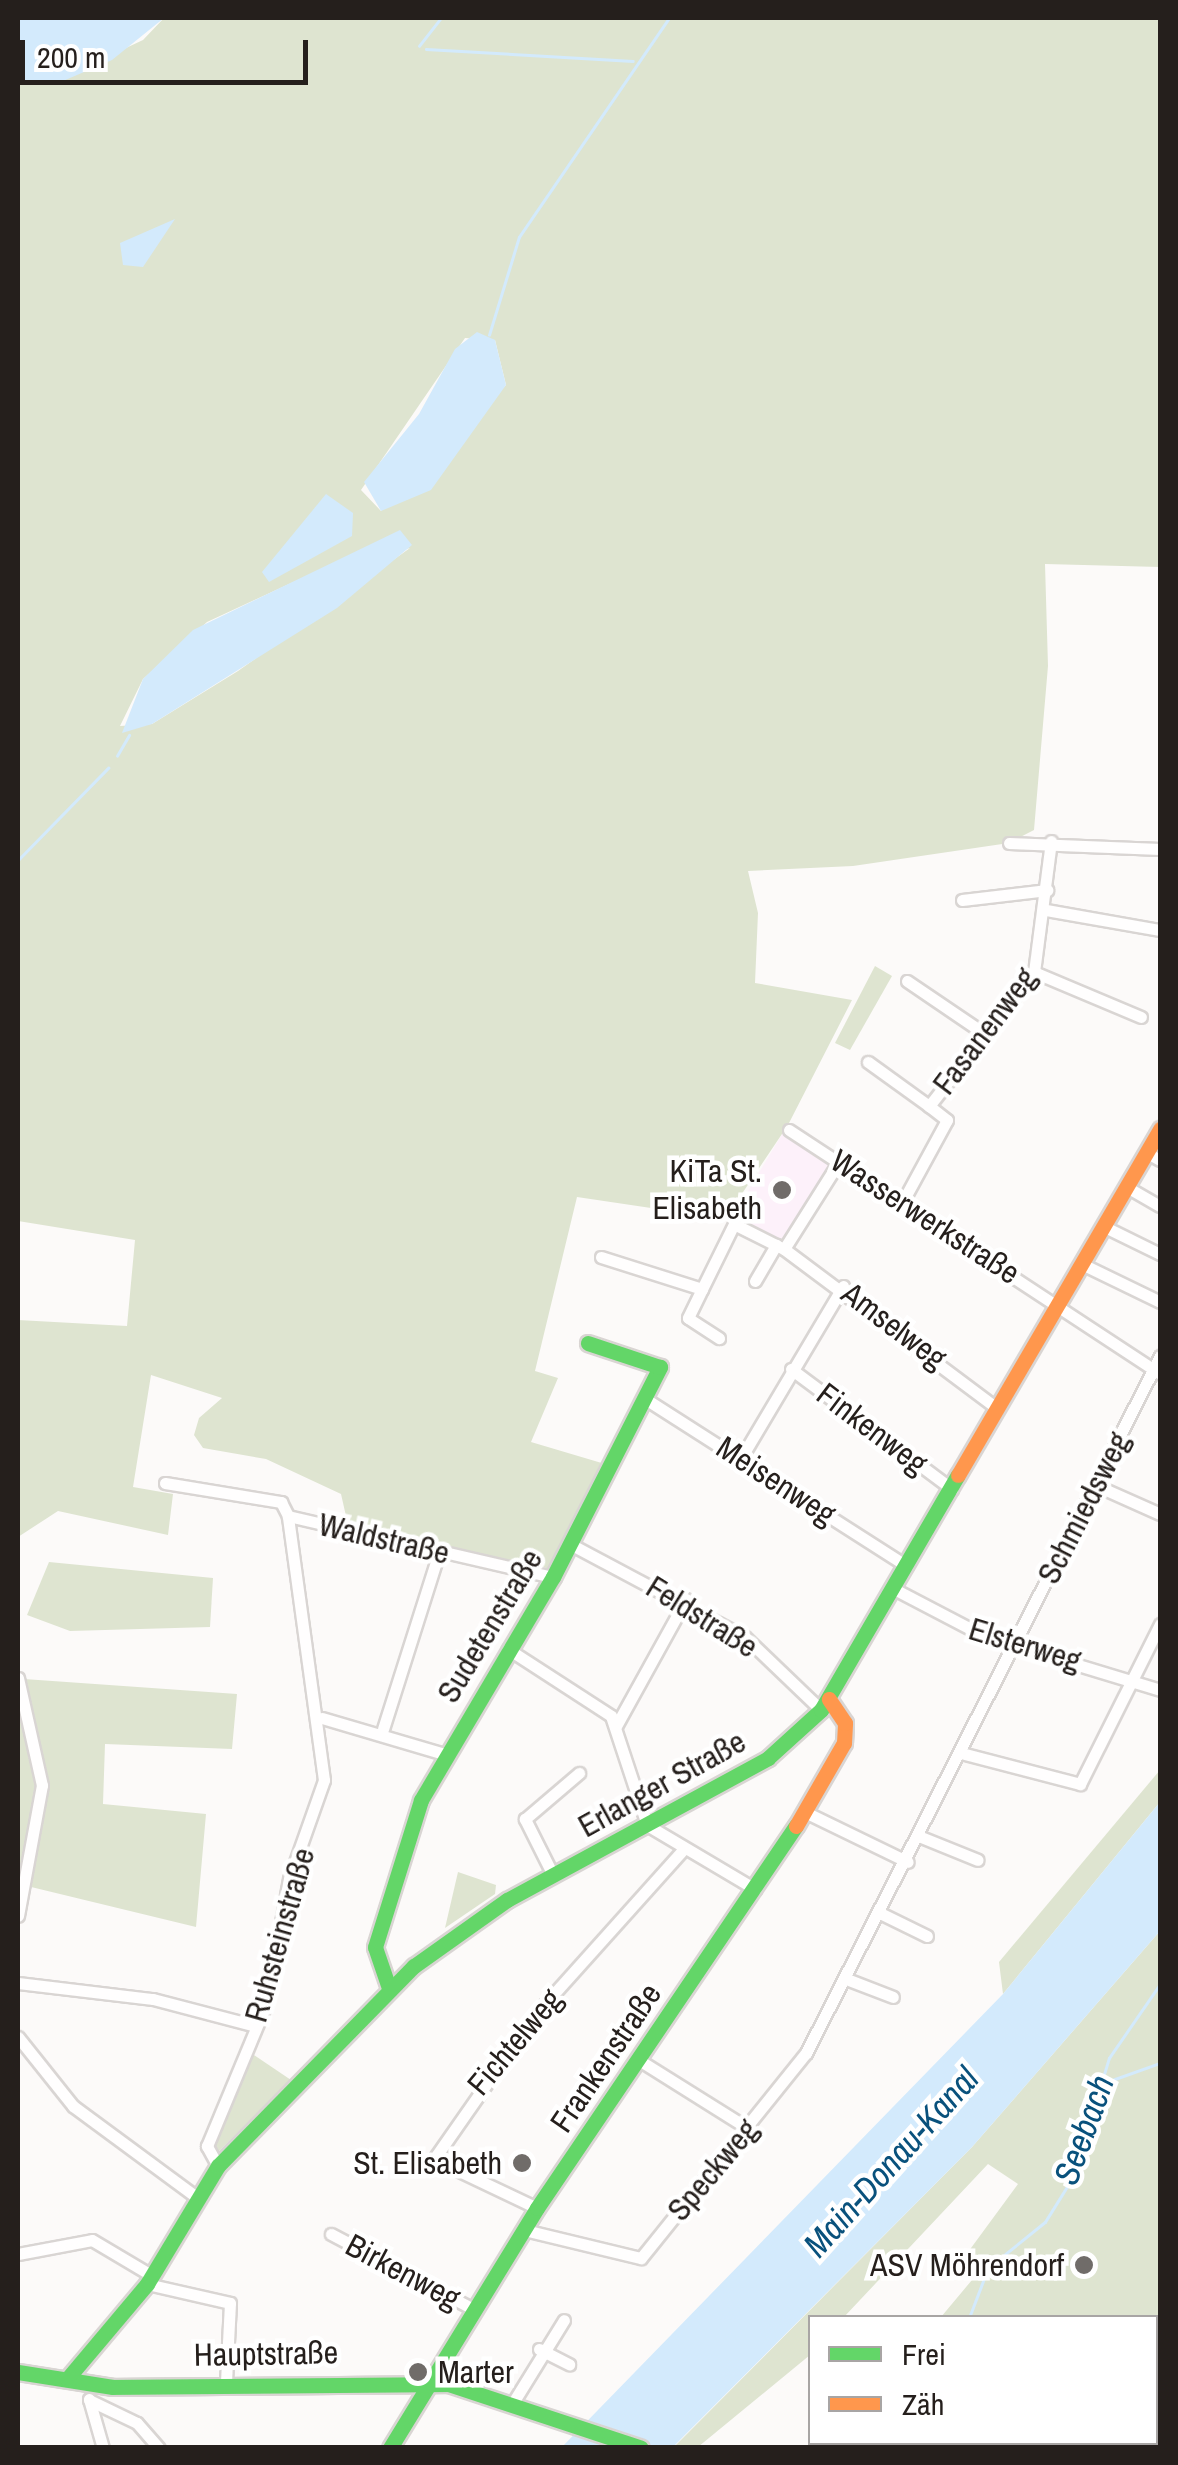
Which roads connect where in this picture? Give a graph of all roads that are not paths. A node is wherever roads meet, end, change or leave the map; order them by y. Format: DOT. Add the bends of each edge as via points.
graph roads {
  1 [pos="1050,841"];
  2 [pos="1009,842"];
  3 [pos="1160,849"];
  4 [pos="1048,890"];
  5 [pos="962,900"];
  6 [pos="1046,910"];
  7 [pos="1160,930"];
  8 [pos="1034,972"];
  9 [pos="907,980"];
  10 [pos="1140,1017"];
  11 [pos="982,1032"];
  12 [pos="868,1062"];
  13 [pos="930,1106"];
  14 [pos="789,1130"];
  15 [pos="1160,1130"];
  16 [pos="1155,1157"];
  17 [pos="840,1160"];
  18 [pos="1132,1190"];
  19 [pos="902,1201"];
  20 [pos="1160,1206"];
  21 [pos="1109,1229"];
  22 [pos="780,1247"];
  23 [pos="1160,1254"];
  24 [pos="601,1257"];
  25 [pos="1086,1266"];
  26 [pos="755,1281"];
  27 [pos="843,1286"];
  28 [pos="702,1289"];
  29 [pos="1160,1302"];
  30 [pos="1061,1306"];
  31 [pos="719,1338"];
  32 [pos="588,1343"];
  33 [pos="1160,1356"];
  34 [pos="791,1370"];
  35 [pos="1157,1372"];
  36 [pos="644,1398"];
  37 [pos="998,1409"];
  38 [pos="741,1458"];
  39 [pos="165,1484"];
  40 [pos="1095,1485"];
  41 [pos="952,1489"];
  42 [pos="1160,1514"];
  43 [pos="288,1516"];
  44 [pos="570,1544"];
  45 [pos="439,1552"];
  46 [pos="907,1566"];
  47 [pos="553,1577"];
  48 [pos="894,1589"];
  49 [pos="686,1599"];
  50 [pos="1160,1624"];
  51 [pos="1017,1647"];
  52 [pos="508,1650"];
  53 [pos="1134,1677"];
  54 [pos="18,1678"];
  55 [pos="1160,1690"];
  56 [pos="825,1704"];
  57 [pos="322,1718"];
  58 [pos="616,1726"];
  59 [pos="383,1729"];
  60 [pos="444,1754"];
  61 [pos="965,1754"];
  62 [pos="578,1774"];
  63 [pos="805,1812"];
  64 [pos="648,1824"];
  65 [pos="921,1837"];
  66 [pos="684,1849"];
  67 [pos="978,1860"];
  68 [pos="908,1862"];
  69 [pos="553,1875"];
  70 [pos="754,1889"];
  71 [pos="882,1914"];
  72 [pos="18,1916"];
  73 [pos="927,1936"];
  74 [pos="849,1980"];
  75 [pos="18,1984"];
  76 [pos="390,1988"];
  77 [pos="893,1997"];
  78 [pos="256,2026"];
  79 [pos="18,2038"];
  80 [pos="639,2060"];
  81 [pos="749,2129"];
  82 [pos="218,2166"];
  83 [pos="195,2196"];
  84 [pos="537,2208"];
  85 [pos="524,2230"];
  86 [pos="331,2234"];
  87 [pos="18,2254"];
  88 [pos="149,2279"];
  89 [pos="474,2310"];
  90 [pos="564,2320"];
  91 [pos="539,2349"];
  92 [pos="569,2364"];
  93 [pos="18,2372"];
  94 [pos="67,2380"];
  95 [pos="226,2381"];
  96 [pos="430,2382"];
  97 [pos="90,2392"];
  98 [pos="514,2401"];
  99 [pos="103,2448"];
  100 [pos="159,2448"];
  101 [pos="390,2448"];
  102 [pos="641,2448"];
  1 -- 2 [label="street"];
  1 -- 3 [label="street"];
  1 -- 4 [label="street, Fasanenweg"];
  4 -- 5 [label="street"];
  4 -- 6 [label="street, Fasanenweg"];
  6 -- 7 [label="street"];
  6 -- 8 [label="street, Fasanenweg"];
  8 -- 10 [label="street"];
  8 -- 11 [label="street, Fasanenweg"];
  9 -- 11 [label="street"];
  11 -- 13 [label="street, Fasanenweg"];
  12 -- 13 [label="street"];
  13 -- 19 [label="street, Fasanenweg" via="948,1120"];
  14 -- 17 [label="street, Wasserwerkstraße"];
  15 -- 16 [label="street, Erlanger Straße"];
  16 -- 18 [label="street, Erlanger Straße"];
  17 -- 19 [label="street, Wasserwerkstraße"];
  17 -- 22 [label="street"];
  18 -- 20 [label="street"];
  18 -- 21 [label="street, Erlanger Straße"];
  19 -- 30 [label="street, Wasserwerkstraße"];
  21 -- 23 [label="street"];
  21 -- 25 [label="street, Erlanger Straße"];
  22 -- 26 [label="street"];
  22 -- 27 [label="street, Amselweg"];
  22 -- 28 [label="street, Amselweg" via="734,1224"];
  24 -- 28 [label="street"];
  25 -- 29 [label="street"];
  25 -- 30 [label="street, Erlanger Straße"];
  27 -- 34 [label="street"];
  27 -- 37 [label="street, Amselweg"];
  28 -- 31 [label="street, Amselweg" via="688,1318"];
  30 -- 35 [label="street, Wasserwerkstraße"];
  30 -- 37 [label="street, Erlanger Straße"];
  32 -- 36 [label="street, Sudetenstraße" via="660,1368"];
  33 -- 35 [label="street, Schmiedsweg"];
  34 -- 38 [label="street"];
  34 -- 41 [label="street, Finkenweg"];
  35 -- 40 [label="street, Schmiedsweg"];
  36 -- 38 [label="street, Meisenweg"];
  36 -- 44 [label="street, Sudetenstraße"];
  37 -- 41 [label="street, Erlanger Straße"];
  38 -- 46 [label="street, Meisenweg"];
  39 -- 43 [label="street, Waldstraße" via="280,1502"];
  40 -- 42 [label="street"];
  40 -- 51 [label="street, Schmiedsweg"];
  41 -- 46 [label="street, Erlanger Straße"];
  43 -- 45 [label="street, Waldstraße"];
  43 -- 57 [label="street, Ruhsteinstraße"];
  44 -- 47 [label="street, Sudetenstraße"];
  44 -- 49 [label="street, Feldstraße"];
  45 -- 47 [label="street, Waldstraße"];
  45 -- 59 [label="street"];
  46 -- 48 [label="street, Erlanger Straße"];
  47 -- 52 [label="street, Sudetenstraße"];
  48 -- 51 [label="street, Elsterweg"];
  48 -- 56 [label="street, Erlanger Straße"];
  49 -- 56 [label="street, Feldstraße" via="745,1637"];
  49 -- 58 [label="street"];
  50 -- 53 [label="street"];
  51 -- 53 [label="street, Elsterweg"];
  51 -- 61 [label="street, Speckweg"];
  52 -- 58 [label="street" via="601,1706"];
  52 -- 60 [label="street, Sudetenstraße"];
  53 -- 55 [label="street, Elsterweg"];
  53 -- 61 [label="street" via="1080,1784"];
  54 -- 72 [label="street" via="42,1785"];
  56 -- 63 [label="street, Frankenstraße" via="846,1723 844,1743"];
  56 -- 64 [label="street, Erlanger Straße" via="768,1758"];
  57 -- 59 [label="street"];
  57 -- 78 [label="street, Ruhsteinstraße" via="321,1799 289,1879 273,1982"];
  58 -- 64 [label="street"];
  59 -- 60 [label="street"];
  60 -- 76 [label="street, Sudetenstraße" via="405,1841 375,1948"];
  61 -- 65 [label="street, Speckweg"];
  62 -- 69 [label="street" via="525,1819"];
  63 -- 68 [label="street"];
  63 -- 70 [label="street, Frankenstraße"];
  64 -- 66 [label="street"];
  64 -- 69 [label="street, Erlanger Straße"];
  65 -- 67 [label="street"];
  65 -- 68 [label="street, Speckweg"];
  66 -- 70 [label="street"];
  66 -- 84 [label="street, Fichtelweg" via="534,2017 434,2158"];
  68 -- 71 [label="street, Speckweg"];
  69 -- 76 [label="street, Erlanger Straße" via="470,1923"];
  70 -- 80 [label="street, Frankenstraße"];
  71 -- 73 [label="street"];
  71 -- 74 [label="street, Speckweg"];
  74 -- 77 [label="street"];
  74 -- 81 [label="street, Speckweg"];
  75 -- 78 [label="street" via="156,2000"];
  76 -- 82 [label="street, Erlanger Straße"];
  78 -- 82 [label="street, Ruhsteinstraße" via="207,2146"];
  79 -- 83 [label="street" via="73,2106"];
  80 -- 81 [label="street"];
  80 -- 84 [label="street, Frankenstraße"];
  81 -- 85 [label="street, Speckweg" via="641,2258"];
  82 -- 83 [label="street, Erlanger Straße"];
  83 -- 88 [label="street, Erlanger Straße"];
  84 -- 85 [label="street, Frankenstraße"];
  85 -- 89 [label="street, Frankenstraße"];
  86 -- 89 [label="street, Birkenweg"];
  87 -- 88 [label="street" via="92,2240"];
  88 -- 94 [label="street, Erlanger Straße"];
  88 -- 95 [label="street" via="230,2304"];
  89 -- 96 [label="street, Frankenstraße"];
  90 -- 91 [label="street"];
  91 -- 92 [label="street"];
  91 -- 98 [label="street"];
  93 -- 94 [label="street, Hauptstraße"];
  94 -- 97 [label="street, Hauptstraße"];
  95 -- 96 [label="street, Hauptstraße"];
  95 -- 97 [label="street, Hauptstraße"];
  96 -- 98 [label="street, Hauptstraße"];
  96 -- 101 [label="street, Frankenstraße"];
  97 -- 99 [label="street"];
  97 -- 100 [label="street"];
  98 -- 102 [label="street, Hauptstraße"];
}
